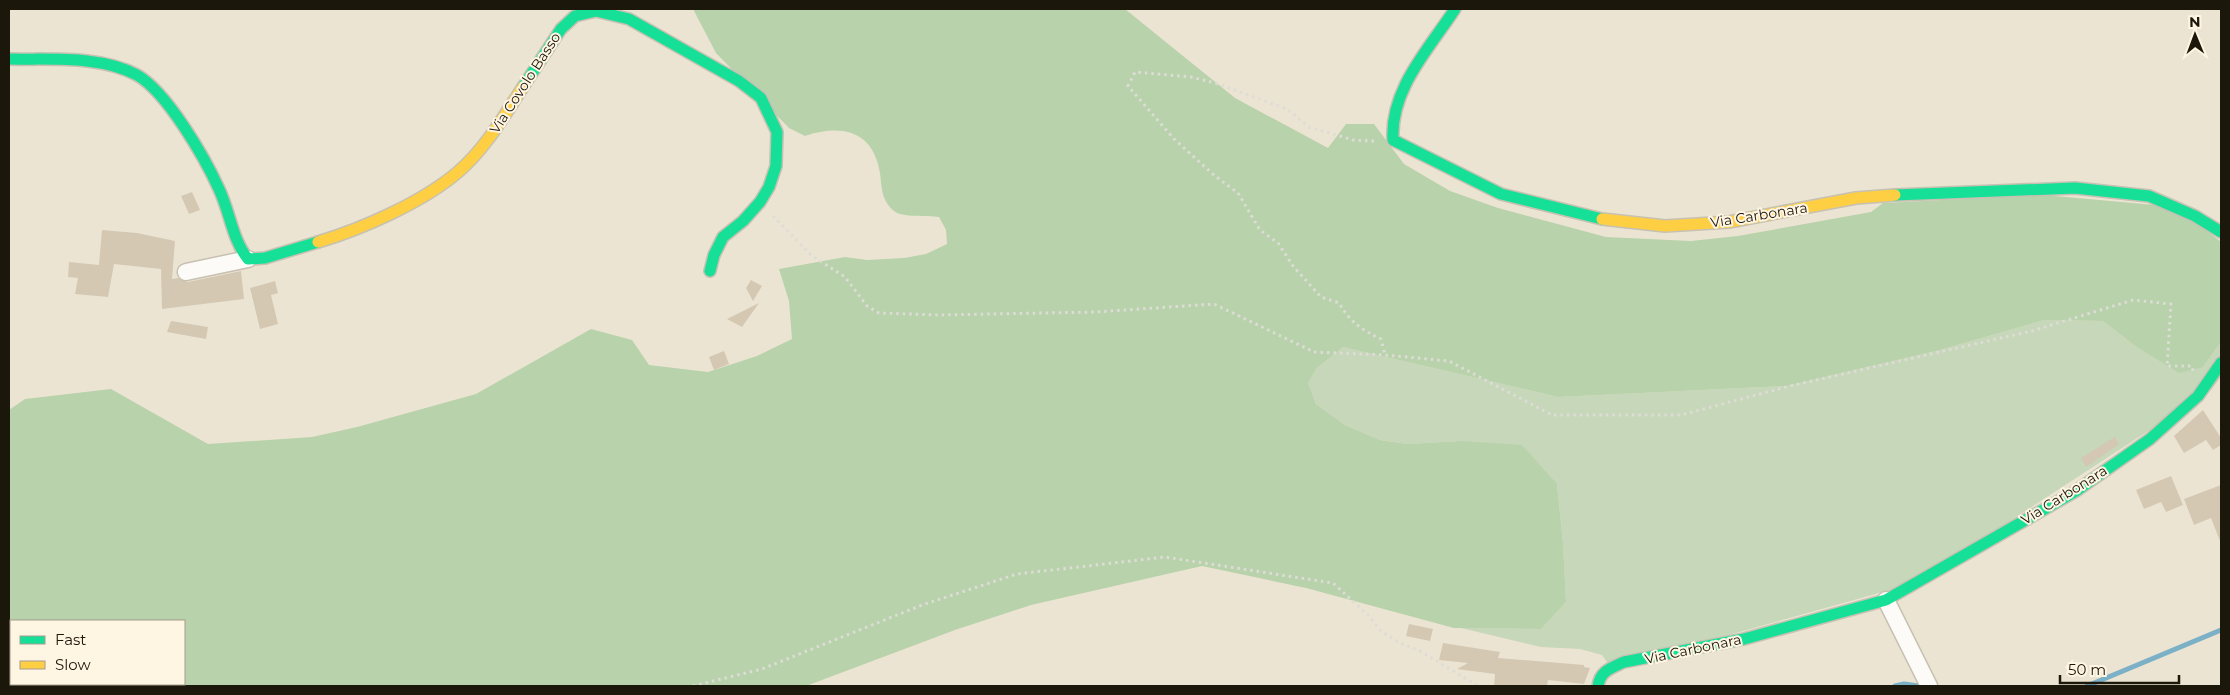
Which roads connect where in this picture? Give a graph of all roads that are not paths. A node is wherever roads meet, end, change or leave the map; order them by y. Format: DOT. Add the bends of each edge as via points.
graph roads {
  1 [pos="1456,9"];
  2 [pos="9,59"];
  3 [pos="2221,232"];
  4 [pos="248,259"];
  5 [pos="710,270"];
  6 [pos="186,272"];
  7 [pos="2221,363"];
  8 [pos="1886,600"];
  9 [pos="1598,686"];
  10 [pos="1929,686"];
  1 -- 3 [label="street, Via Carbonara" via="1399,94 1390,127 1393,140 1502,194 1603,219 1665,226 1728,222 1856,198 2075,188 2150,196"];
  2 -- 4 [label="street" via="110,65 147,81 163,99 208,166 240,249"];
  4 -- 5 [label="street, Via Covolo Basso" via="265,258 354,232 419,198 458,172 489,138 561,29 581,13 596,11 629,19 739,81 761,98 776,132 776,166 769,187 760,202 723,237"];
  4 -- 6 [label="street, Via Covolo Basso"];
  7 -- 8 [label="street, Via Carbonara" via="2198,396 2150,439 2076,491"];
  8 -- 9 [label="street, Via Carbonara" via="1744,638 1624,662 1606,670"];
  8 -- 10 [label="street"];
}
